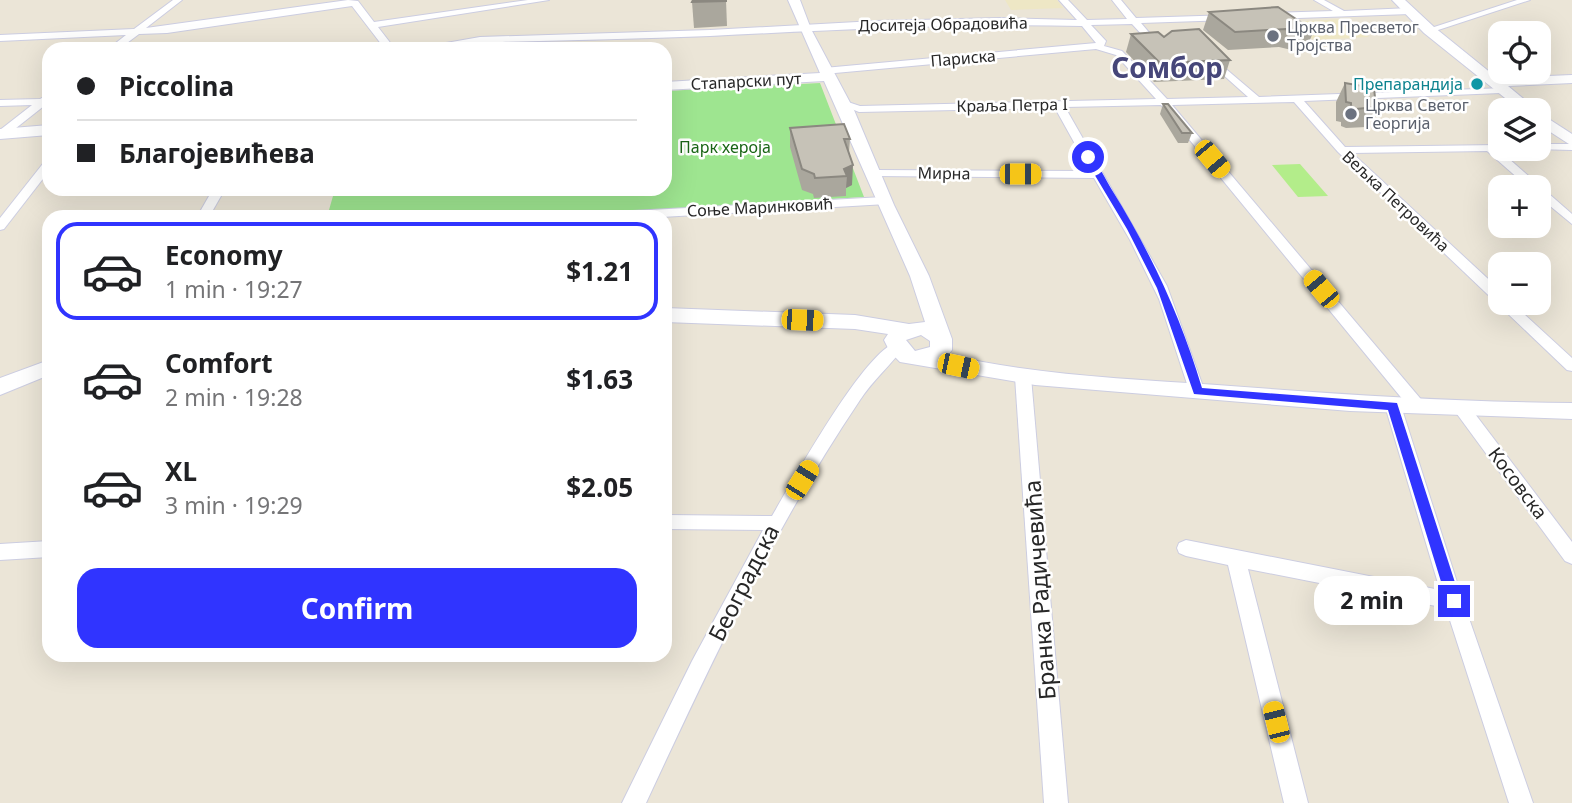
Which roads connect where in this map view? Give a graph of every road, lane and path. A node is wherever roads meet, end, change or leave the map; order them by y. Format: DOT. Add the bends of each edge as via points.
graph roads {
  1 [pos="178,0"];
  2 [pos="545,0"];
  3 [pos="794,0"];
  4 [pos="1063,0"];
  5 [pos="1116,0"];
  6 [pos="1318,0"];
  7 [pos="1398,0"];
  8 [pos="1526,0"];
  9 [pos="354,2"];
  10 [pos="1410,11"];
  11 [pos="1343,13"];
  12 [pos="1239,19"];
  13 [pos="1258,19"];
  14 [pos="1134,20"];
  15 [pos="1083,23"];
  16 [pos="373,25"];
  17 [pos="802,27"];
  18 [pos="1429,30"];
  19 [pos="136,32"];
  20 [pos="0,38"];
  21 [pos="122,42"];
  22 [pos="385,42"];
  23 [pos="466,42"];
  24 [pos="1099,45"];
  25 [pos="1159,50"];
  26 [pos="1213,61"];
  27 [pos="826,74"];
  28 [pos="1572,79"];
  29 [pos="672,85"];
  30 [pos="1497,86"];
  31 [pos="1513,98"];
  32 [pos="1297,99"];
  33 [pos="1257,100"];
  34 [pos="42,102"];
  35 [pos="0,103"];
  36 [pos="42,103"];
  37 [pos="1165,103"];
  38 [pos="1058,104"];
  39 [pos="850,108"];
  40 [pos="1551,126"];
  41 [pos="42,131"];
  42 [pos="1,134"];
  43 [pos="1572,141"];
  44 [pos="1551,147"];
  45 [pos="1572,147"];
  46 [pos="1488,148"];
  47 [pos="1342,150"];
  48 [pos="1508,161"];
  49 [pos="42,172"];
  50 [pos="874,173"];
  51 [pos="1098,175"];
  52 [pos="1522,175"];
  53 [pos="883,201"];
  54 [pos="1551,202"];
  55 [pos="672,213"];
  56 [pos="1572,220"];
  57 [pos="0,226"];
  58 [pos="1488,287"];
  59 [pos="672,315"];
  60 [pos="1517,315"];
  61 [pos="916,343"];
  62 [pos="1572,366"];
  63 [pos="42,370"];
  64 [pos="1023,377"];
  65 [pos="0,387"];
  66 [pos="1198,392"];
  67 [pos="1393,406"];
  68 [pos="1419,408"];
  69 [pos="1463,410"];
  70 [pos="1572,411"];
  71 [pos="672,522"];
  72 [pos="774,523"];
  73 [pos="1186,548"];
  74 [pos="42,550"];
  75 [pos="0,552"];
  76 [pos="1572,556"];
  77 [pos="1236,559"];
  78 [pos="1454,601"];
  79 [pos="634,803"];
  80 [pos="1056,803"];
  81 [pos="1296,803"];
  82 [pos="1521,803"];
  1 -- 19 [label="street"];
  2 -- 16 [label="street"];
  3 -- 17 [label="main road"];
  4 -- 15 [label="street"];
  5 -- 14 [label="street"];
  6 -- 11 [label="street"];
  7 -- 10 [label="main road"];
  8 -- 18 [label="street"];
  9 -- 16 [label="street"];
  9 -- 19 [label="street"];
  10 -- 11 [label="street"];
  10 -- 18 [label="main road"];
  11 -- 13 [label="street"];
  12 -- 14 [label="street, Доситеја Обрадовића" via="1184,26 1168,19"];
  14 -- 15 [label="street, Доситеја Обрадовића"];
  14 -- 25 [label="street"];
  15 -- 17 [label="street, Доситеја Обрадовића"];
  15 -- 24 [label="street" via="1101,41"];
  16 -- 22 [label="street"];
  17 -- 23 [label="street, Доситеја Обрадовића"];
  17 -- 27 [label="main road"];
  18 -- 30 [label="main road"];
  19 -- 20 [label="street"];
  19 -- 21 [label="street"];
  24 -- 27 [label="street, Париска"];
  24 -- 37 [label="street" via="1119,53"];
  26 -- 33 [label="street"];
  27 -- 29 [label="main road, Стапарски пут"];
  27 -- 39 [label="main road"];
  28 -- 30 [label="main road"];
  30 -- 31 [label="main road"];
  30 -- 32 [label="street"];
  32 -- 33 [label="street, Краља Петра I"];
  32 -- 47 [label="street, Вељка Петровића"];
  33 -- 37 [label="street, Краља Петра I"];
  34 -- 35 [label="street"];
  36 -- 42 [label="street"];
  37 -- 38 [label="street, Краља Петра I"];
  37 -- 68 [label="street"];
  38 -- 39 [label="street, Краља Петра I"];
  38 -- 51 [label="street"];
  39 -- 50 [label="main road"];
  40 -- 43 [label="main road"];
  41 -- 42 [label="main road"];
  44 -- 45 [label="street"];
  46 -- 47 [label="street"];
  47 -- 58 [label="street, Вељка Петровића"];
  48 -- 52 [label="street"];
  49 -- 57 [label="street"];
  50 -- 51 [label="street, Мирна"];
  50 -- 53 [label="main road"];
  51 -- 66 [label="street" via="1162,288"];
  53 -- 55 [label="street, Соње Маринковић"];
  53 -- 61 [label="main road" via="929,297 932,311"];
  54 -- 56 [label="street"];
  59 -- 61 [label="main road" via="872,325"];
  60 -- 62 [label="street"];
  61 -- 64 [label="main road" via="983,369"];
  61 -- 72 [label="street, Београдска" via="873,374"];
  63 -- 65 [label="main road"];
  64 -- 66 [label="main road"];
  64 -- 80 [label="street, Бранка Радичевића"];
  66 -- 67 [label="main road"];
  67 -- 68 [label="main road"];
  67 -- 78 [label="street"];
  68 -- 69 [label="main road"];
  69 -- 70 [label="main road"];
  69 -- 76 [label="street, Косовска"];
  71 -- 72 [label="street"];
  72 -- 79 [label="street, Београдска"];
  73 -- 77 [label="street"];
  74 -- 75 [label="street"];
  77 -- 78 [label="street"];
  77 -- 81 [label="street"];
  78 -- 82 [label="street"];
}
